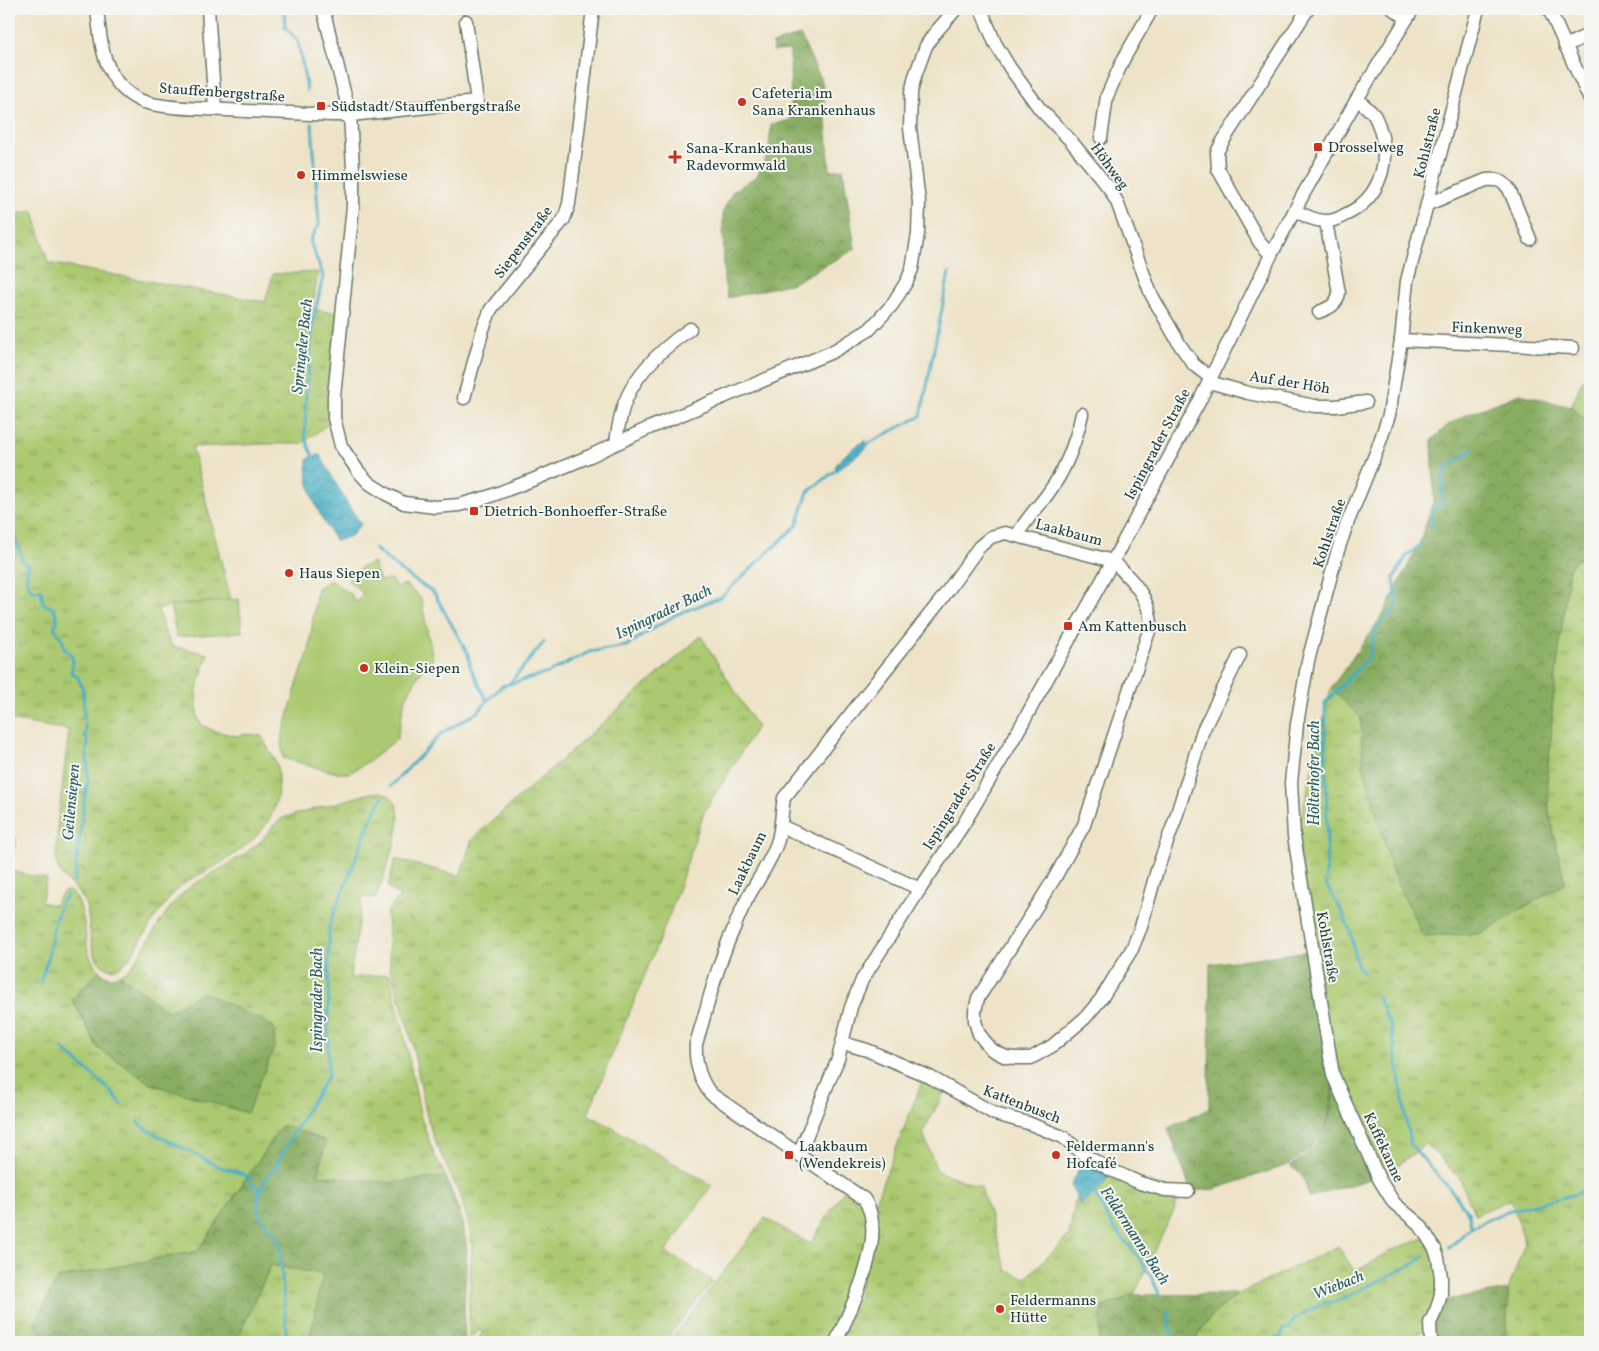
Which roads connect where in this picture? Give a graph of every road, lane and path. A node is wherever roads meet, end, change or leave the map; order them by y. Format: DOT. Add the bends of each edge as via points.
graph roads {
  1 [pos="97,9"];
  2 [pos="208,9"];
  3 [pos="323,9"];
  4 [pos="593,9"];
  5 [pos="956,9"];
  6 [pos="981,9"];
  7 [pos="1152,9"];
  8 [pos="1308,9"];
  9 [pos="1393,9"];
  10 [pos="1478,9"];
  11 [pos="1549,9"];
  12 [pos="1410,14"];
  13 [pos="466,21"];
  14 [pos="1590,34"];
  15 [pos="1565,46"];
  16 [pos="1357,99"];
  17 [pos="1590,100"];
  18 [pos="215,110"];
  19 [pos="350,115"];
  20 [pos="1101,138"];
  21 [pos="1428,204"];
  22 [pos="1295,210"];
  23 [pos="1326,222"];
  24 [pos="1530,239"];
  25 [pos="1272,254"];
  26 [pos="1319,312"];
  27 [pos="690,329"];
  28 [pos="1401,340"];
  29 [pos="1573,348"];
  30 [pos="1210,380"];
  31 [pos="464,398"];
  32 [pos="1366,402"];
  33 [pos="1082,414"];
  34 [pos="616,443"];
  35 [pos="1016,536"];
  36 [pos="1113,561"];
  37 [pos="1240,654"];
  38 [pos="781,826"];
  39 [pos="920,889"];
  40 [pos="843,1043"];
  41 [pos="1333,1075"];
  42 [pos="799,1154"];
  43 [pos="1188,1192"];
  44 [pos="836,1342"];
  45 [pos="1432,1342"];
  1 -- 18 [label="street, Stauffenbergstraße" via="105,60 125,90 149,104"];
  2 -- 18 [label="street"];
  3 -- 19 [label="street"];
  4 -- 31 [label="street, Siepenstraße" via="569,204 564,219 491,309"];
  5 -- 34 [label="street" via="926,46 911,93 910,128 919,202 918,234 908,281 892,306 869,330 832,352"];
  6 -- 30 [label="street, Höhweg" via="1010,68 1040,109 1109,188 1151,294 1180,345"];
  7 -- 20 [label="street" via="1107,96"];
  8 -- 25 [label="street" via="1218,152 1218,169 1260,243"];
  9 -- 12 [label="street"];
  10 -- 21 [label="street, Kohlstraße"];
  11 -- 15 [label="street"];
  12 -- 16 [label="street, Ispingrader Straße"];
  13 -- 19 [label="street" via="477,102"];
  14 -- 15 [label="street"];
  15 -- 17 [label="street"];
  16 -- 22 [label="street, Ispingrader Straße"];
  16 -- 23 [label="street" via="1377,122 1384,147 1382,172 1371,195 1356,210"];
  18 -- 19 [label="street, Stauffenbergstraße"];
  19 -- 34 [label="street" via="353,206 334,418 341,446 358,471 386,494 404,503 446,506 505,492"];
  21 -- 24 [label="street" via="1486,180 1500,181 1509,189"];
  21 -- 28 [label="street, Kohlstraße" via="1407,282"];
  22 -- 23 [label="street" via="1311,219"];
  22 -- 25 [label="street, Ispingrader Straße"];
  23 -- 26 [label="street" via="1338,299 1334,305"];
  25 -- 30 [label="street, Ispingrader Straße"];
  27 -- 34 [label="street" via="653,359 637,381 620,418"];
  28 -- 29 [label="street, Finkenweg"];
  28 -- 41 [label="street, Kohlstraße" via="1389,415 1337,553 1308,662 1291,783 1296,856"];
  30 -- 32 [label="street, Auf der Höh" via="1248,393 1315,406"];
  30 -- 36 [label="street, Ispingrader Straße"];
  33 -- 35 [label="street, Laakbaum" via="1078,434 1064,467"];
  35 -- 36 [label="street, Laakbaum"];
  35 -- 38 [label="street, Laakbaum" via="991,536 979,547 784,798"];
  36 -- 37 [label="street" via="1140,590 1151,624 1084,825 1054,879 978,998 975,1021 982,1039 992,1050 1015,1058 1031,1058 1040,1054 1085,1018 1101,999 1132,949 1141,927 1203,730"];
  36 -- 39 [label="street, Ispingrader Straße" via="1018,732 963,825"];
  38 -- 39 [label="street"];
  38 -- 42 [label="street, Laakbaum" via="770,859 733,929 721,960 695,1057 703,1084 711,1094"];
  39 -- 40 [label="street, Ispingrader Straße" via="862,980 851,1007"];
  40 -- 42 [label="street, Ispingrader Straße"];
  40 -- 43 [label="street, Kattenbusch" via="930,1077 995,1114 1063,1137 1086,1156 1140,1183"];
  41 -- 45 [label="street, Kaffekanne" via="1388,1195 1420,1225 1438,1258 1441,1294 1430,1322"];
  42 -- 44 [label="street" via="864,1199 872,1214 873,1229 866,1268"];
}
